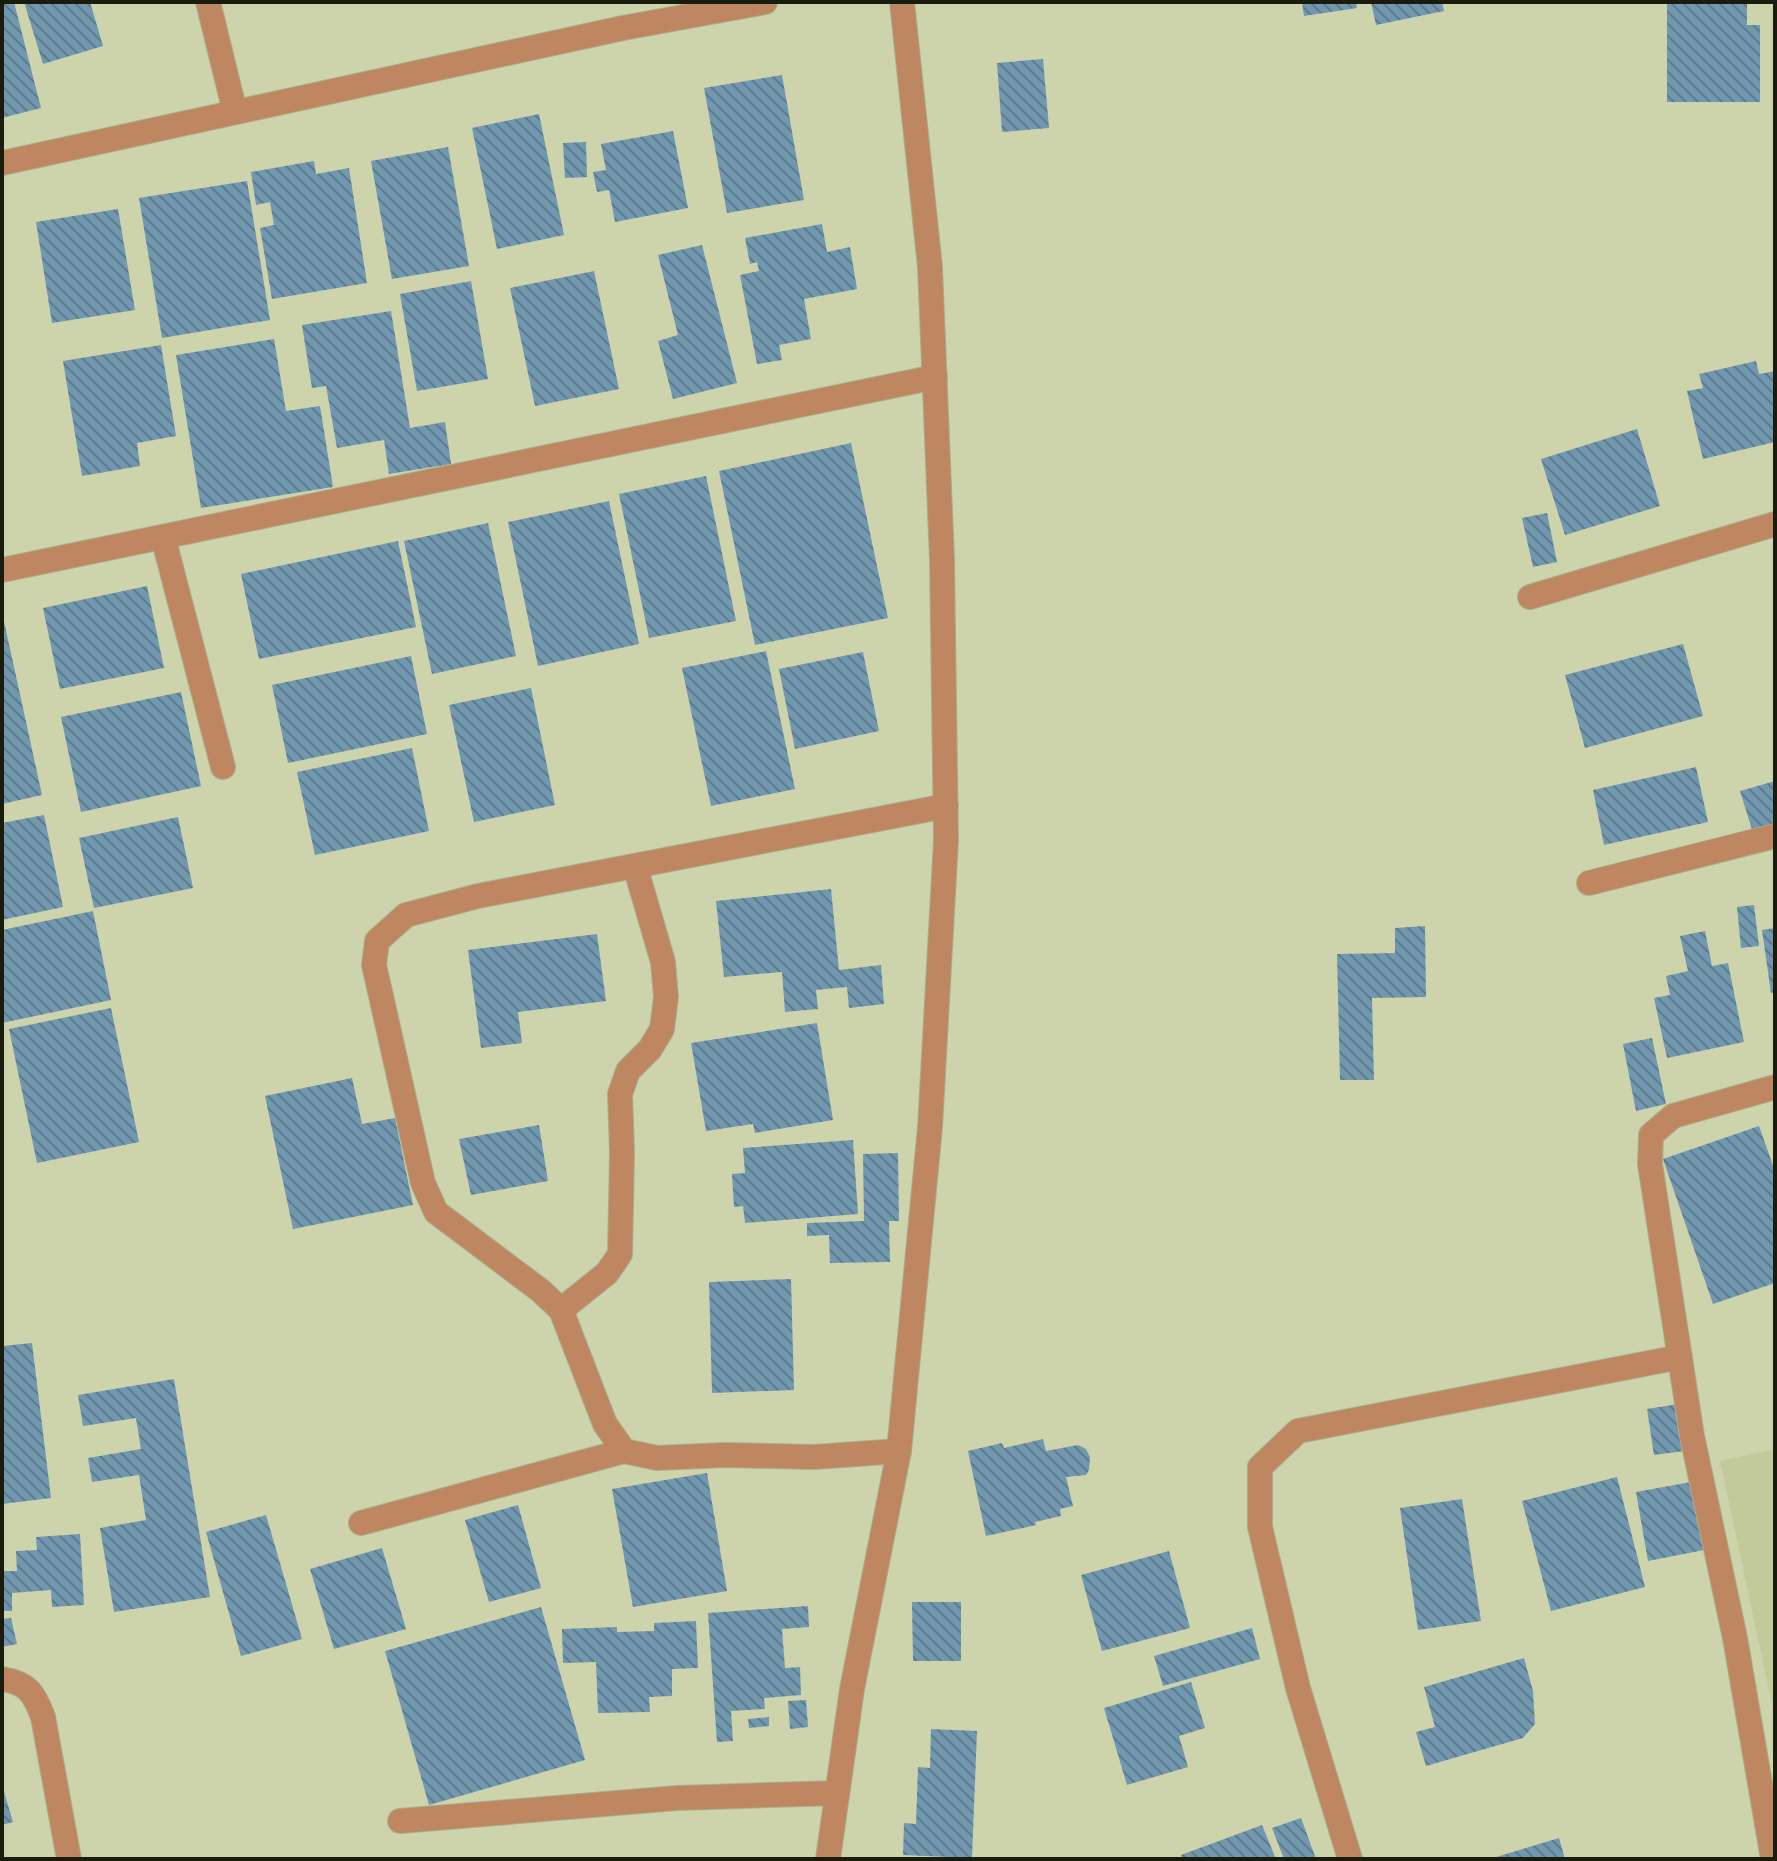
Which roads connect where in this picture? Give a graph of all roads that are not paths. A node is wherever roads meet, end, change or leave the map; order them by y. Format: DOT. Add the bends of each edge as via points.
graph roads {
  1 [pos="208,2"];
  2 [pos="765,2"];
  3 [pos="902,2"];
  4 [pos="235,112"];
  5 [pos="2,163"];
  6 [pos="935,377"];
  7 [pos="1775,524"];
  8 [pos="163,537"];
  9 [pos="2,570"];
  10 [pos="1530,597"];
  11 [pos="223,767"];
  12 [pos="946,806"];
  13 [pos="1775,836"];
  14 [pos="635,866"];
  15 [pos="1589,883"];
  16 [pos="1775,1087"];
  17 [pos="561,1310"];
  18 [pos="1680,1357"];
  19 [pos="624,1451"];
  20 [pos="899,1451"];
  21 [pos="361,1523"];
  22 [pos="2,1679"];
  23 [pos="837,1793"];
  24 [pos="400,1821"];
  25 [pos="69,1859"];
  26 [pos="828,1859"];
  27 [pos="1350,1859"];
  28 [pos="1773,1859"];
  1 -- 4 [label="street"];
  2 -- 4 [label="street"];
  3 -- 6 [label="street" via="930,267"];
  4 -- 5 [label="street"];
  6 -- 8 [label="street"];
  6 -- 12 [label="street"];
  7 -- 10 [label="street"];
  8 -- 9 [label="street"];
  8 -- 11 [label="street"];
  12 -- 14 [label="street"];
  12 -- 20 [label="street" via="930,1127"];
  13 -- 15 [label="street"];
  14 -- 17 [label="street" via="663,962 662,1029 628,1071 620,1094 620,1254 607,1273"];
  14 -- 17 [label="street" via="406,915 377,941 374,965 423,1183 436,1212"];
  16 -- 18 [label="street" via="1673,1116 1651,1135 1650,1164"];
  17 -- 19 [label="street" via="605,1424"];
  18 -- 27 [label="street" via="1298,1431 1260,1467 1260,1527 1298,1688"];
  18 -- 28 [label="street"];
  19 -- 20 [label="street" via="657,1458"];
  19 -- 21 [label="street"];
  20 -- 23 [label="street"];
  22 -- 25 [label="street" via="18,1682 34,1694 43,1717"];
  23 -- 24 [label="street" via="677,1798"];
  23 -- 26 [label="street"];
}
